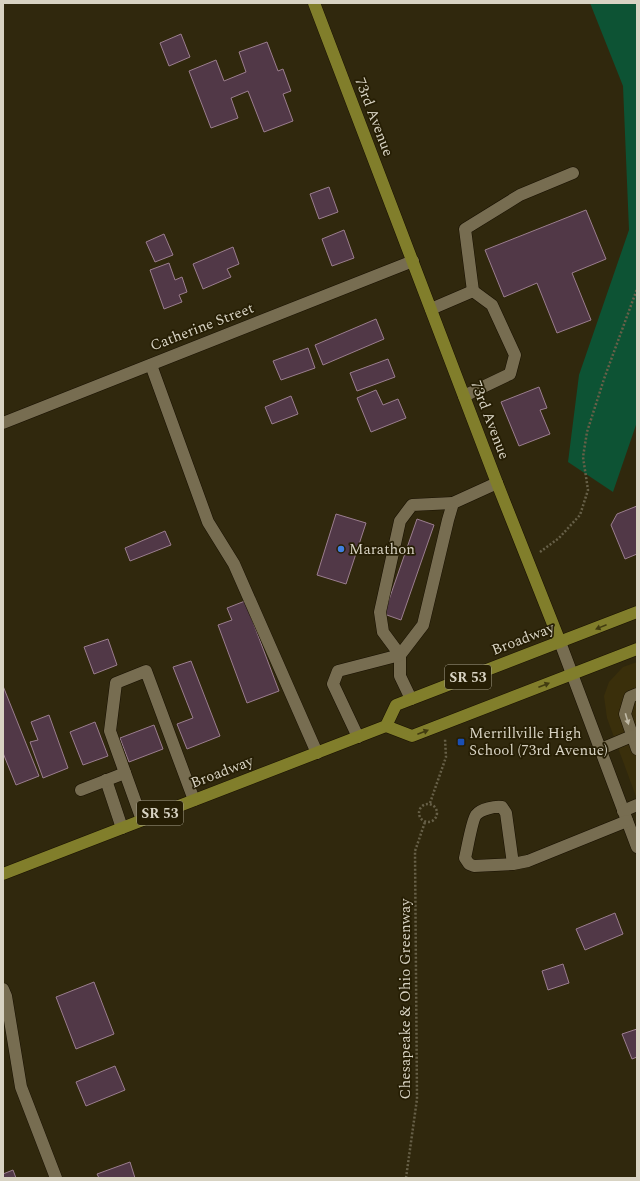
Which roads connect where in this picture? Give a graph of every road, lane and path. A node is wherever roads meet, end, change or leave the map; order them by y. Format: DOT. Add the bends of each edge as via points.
graph roads {
  1 [pos="314,3"];
  2 [pos="573,174"];
  3 [pos="413,262"];
  4 [pos="637,289"];
  5 [pos="473,291"];
  6 [pos="431,309"];
  7 [pos="151,365"];
  8 [pos="464,396"];
  9 [pos="3,423"];
  10 [pos="497,483"];
  11 [pos="453,503"];
  12 [pos="528,560"];
  13 [pos="637,612"];
  14 [pos="560,642"];
  15 [pos="637,649"];
  16 [pos="400,655"];
  17 [pos="572,674"];
  18 [pos="637,694"];
  19 [pos="411,699"];
  20 [pos="443,724"];
  21 [pos="386,726"];
  22 [pos="632,736"];
  23 [pos="358,737"];
  24 [pos="637,748"];
  25 [pos="601,749"];
  26 [pos="317,752"];
  27 [pos="125,773"];
  28 [pos="106,780"];
  29 [pos="81,790"];
  30 [pos="194,800"];
  31 [pos="430,803"];
  32 [pos="637,805"];
  33 [pos="625,816"];
  34 [pos="142,820"];
  35 [pos="425,822"];
  36 [pos="122,828"];
  37 [pos="637,847"];
  38 [pos="513,864"];
  39 [pos="3,874"];
  40 [pos="3,989"];
  41 [pos="56,1178"];
  42 [pos="406,1178"];
  1 -- 3 [label="main road, 73rd Avenue"];
  2 -- 5 [label="street" via="520,195 465,229"];
  3 -- 6 [label="main road, 73rd Avenue"];
  3 -- 7 [label="street, Catherine Street"];
  4 -- 12 [label="path" via="587,432 583,457 588,490 580,515 559,538"];
  5 -- 6 [label="street"];
  5 -- 8 [label="street" via="492,305 516,355 510,374"];
  6 -- 8 [label="main road, 73rd Avenue"];
  7 -- 9 [label="street, Catherine Street"];
  7 -- 26 [label="street" via="208,522 234,564"];
  8 -- 10 [label="main road, 73rd Avenue"];
  10 -- 11 [label="street"];
  10 -- 12 [label="main road, 73rd Avenue"];
  11 -- 16 [label="street" via="423,625"];
  11 -- 16 [label="street" via="412,505 400,521 380,612 383,632"];
  12 -- 14 [label="main road, 73rd Avenue"];
  13 -- 14 [label="main road, Broadway / SR 53, one-way"];
  14 -- 17 [label="street, 73rd Avenue"];
  14 -- 19 [label="main road, Broadway / SR 53"];
  15 -- 17 [label="main road, SR 53"];
  16 -- 19 [label="street" via="400,676"];
  16 -- 23 [label="street" via="338,671 334,684"];
  20 -- 17 [label="main road, SR 53, one-way"];
  17 -- 25 [label="street, 73rd Avenue"];
  18 -- 22 [label="street, one-way" via="630,697 625,714"];
  19 -- 21 [label="main road, Broadway / SR 53" via="396,705"];
  21 -- 20 [label="main road, SR 53, one-way" via="412,736"];
  20 -- 31 [label="path, Chesapeake & Ohio Greenway" via="446,757"];
  21 -- 23 [label="main road, Broadway / SR 53"];
  22 -- 24 [label="street"];
  22 -- 25 [label="street"];
  23 -- 26 [label="main road, Broadway / SR 53"];
  25 -- 33 [label="street, 73rd Avenue"];
  26 -- 30 [label="main road, Broadway / SR 53"];
  27 -- 28 [label="street"];
  27 -- 30 [label="street" via="110,731 116,683 146,671"];
  27 -- 34 [label="street"];
  28 -- 29 [label="street"];
  28 -- 36 [label="street"];
  30 -- 34 [label="main road, Broadway / SR 53"];
  31 -- 35 [label="path, Chesapeake & Ohio Greenway" via="425,803 419,810 421,819"];
  31 -- 35 [label="path, Chesapeake & Ohio Greenway" via="438,815 435,820"];
  32 -- 33 [label="street"];
  33 -- 37 [label="street, 73rd Avenue"];
  33 -- 38 [label="street" via="528,861"];
  34 -- 36 [label="main road, Broadway / SR 53"];
  35 -- 42 [label="path, Chesapeake & Ohio Greenway" via="415,851 417,1099"];
  36 -- 39 [label="main road, Broadway / SR 53"];
  38 -- 38 [label="street" via="474,866 465,858 475,816 482,811 497,806 506,812"];
  40 -- 41 [label="street" via="21,1087"];
}
